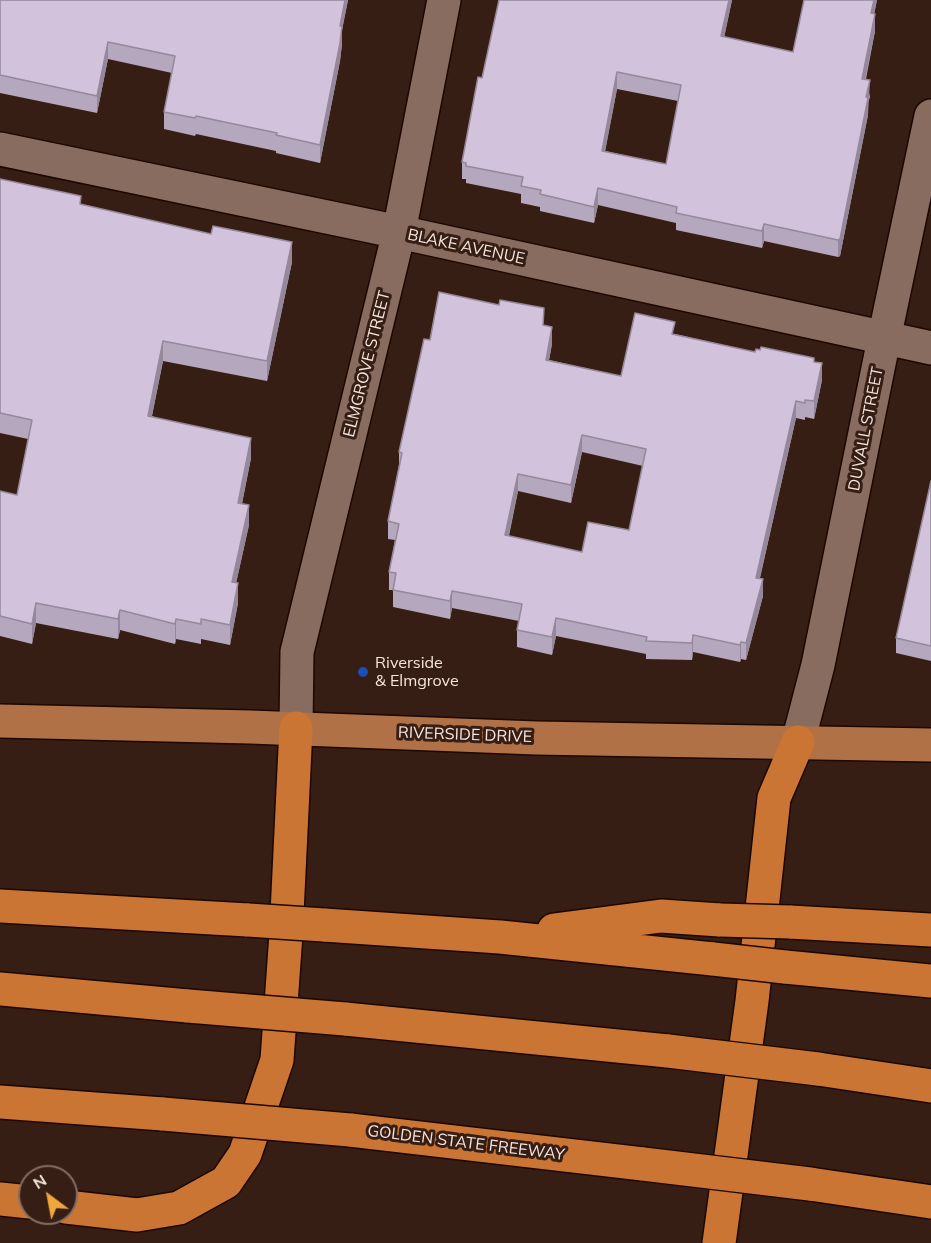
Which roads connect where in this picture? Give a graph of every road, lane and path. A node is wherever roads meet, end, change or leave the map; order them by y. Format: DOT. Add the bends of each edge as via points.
graph roads {
  1 [pos="444,0"];
  2 [pos="931,116"];
  3 [pos="0,149"];
  4 [pos="399,232"];
  5 [pos="884,339"];
  6 [pos="931,348"];
  7 [pos="0,721"];
  8 [pos="296,728"];
  9 [pos="798,742"];
  10 [pos="931,745"];
  11 [pos="0,906"];
  12 [pos="931,930"];
  13 [pos="500,938"];
  14 [pos="931,981"];
  15 [pos="0,989"];
  16 [pos="931,1086"];
  17 [pos="0,1102"];
  18 [pos="0,1199"];
  19 [pos="18,1201"];
  20 [pos="931,1202"];
  21 [pos="78,1208"];
  22 [pos="719,1243"];
  1 -- 4 [label="street, ELMGROVE STREET"];
  2 -- 5 [label="street, DUVALL STREET"];
  3 -- 4 [label="street, BLAKE AVENUE"];
  4 -- 5 [label="street, BLAKE AVENUE"];
  4 -- 8 [label="street, ELMGROVE STREET" via="297,652"];
  5 -- 6 [label="street, BLAKE AVENUE"];
  5 -- 9 [label="street, DUVALL STREET" via="818,665"];
  7 -- 8 [label="main road, RIVERSIDE DRIVE"];
  8 -- 9 [label="main road, RIVERSIDE DRIVE" via="536,738"];
  8 -- 21 [label="highway" via="277,1060 245,1154 226,1182 179,1208 137,1215"];
  9 -- 10 [label="main road, RIVERSIDE DRIVE"];
  9 -- 22 [label="highway" via="774,798 752,1001"];
  11 -- 13 [label="highway, bridge"];
  12 -- 13 [label="highway, bridge" via="661,916"];
  13 -- 14 [label="highway, bridge"];
  15 -- 16 [label="highway, bridge" via="668,1051"];
  17 -- 20 [label="highway, GOLDEN STATE FREEWAY, bridge" via="350,1130"];
  18 -- 19 [label="highway"];
}
